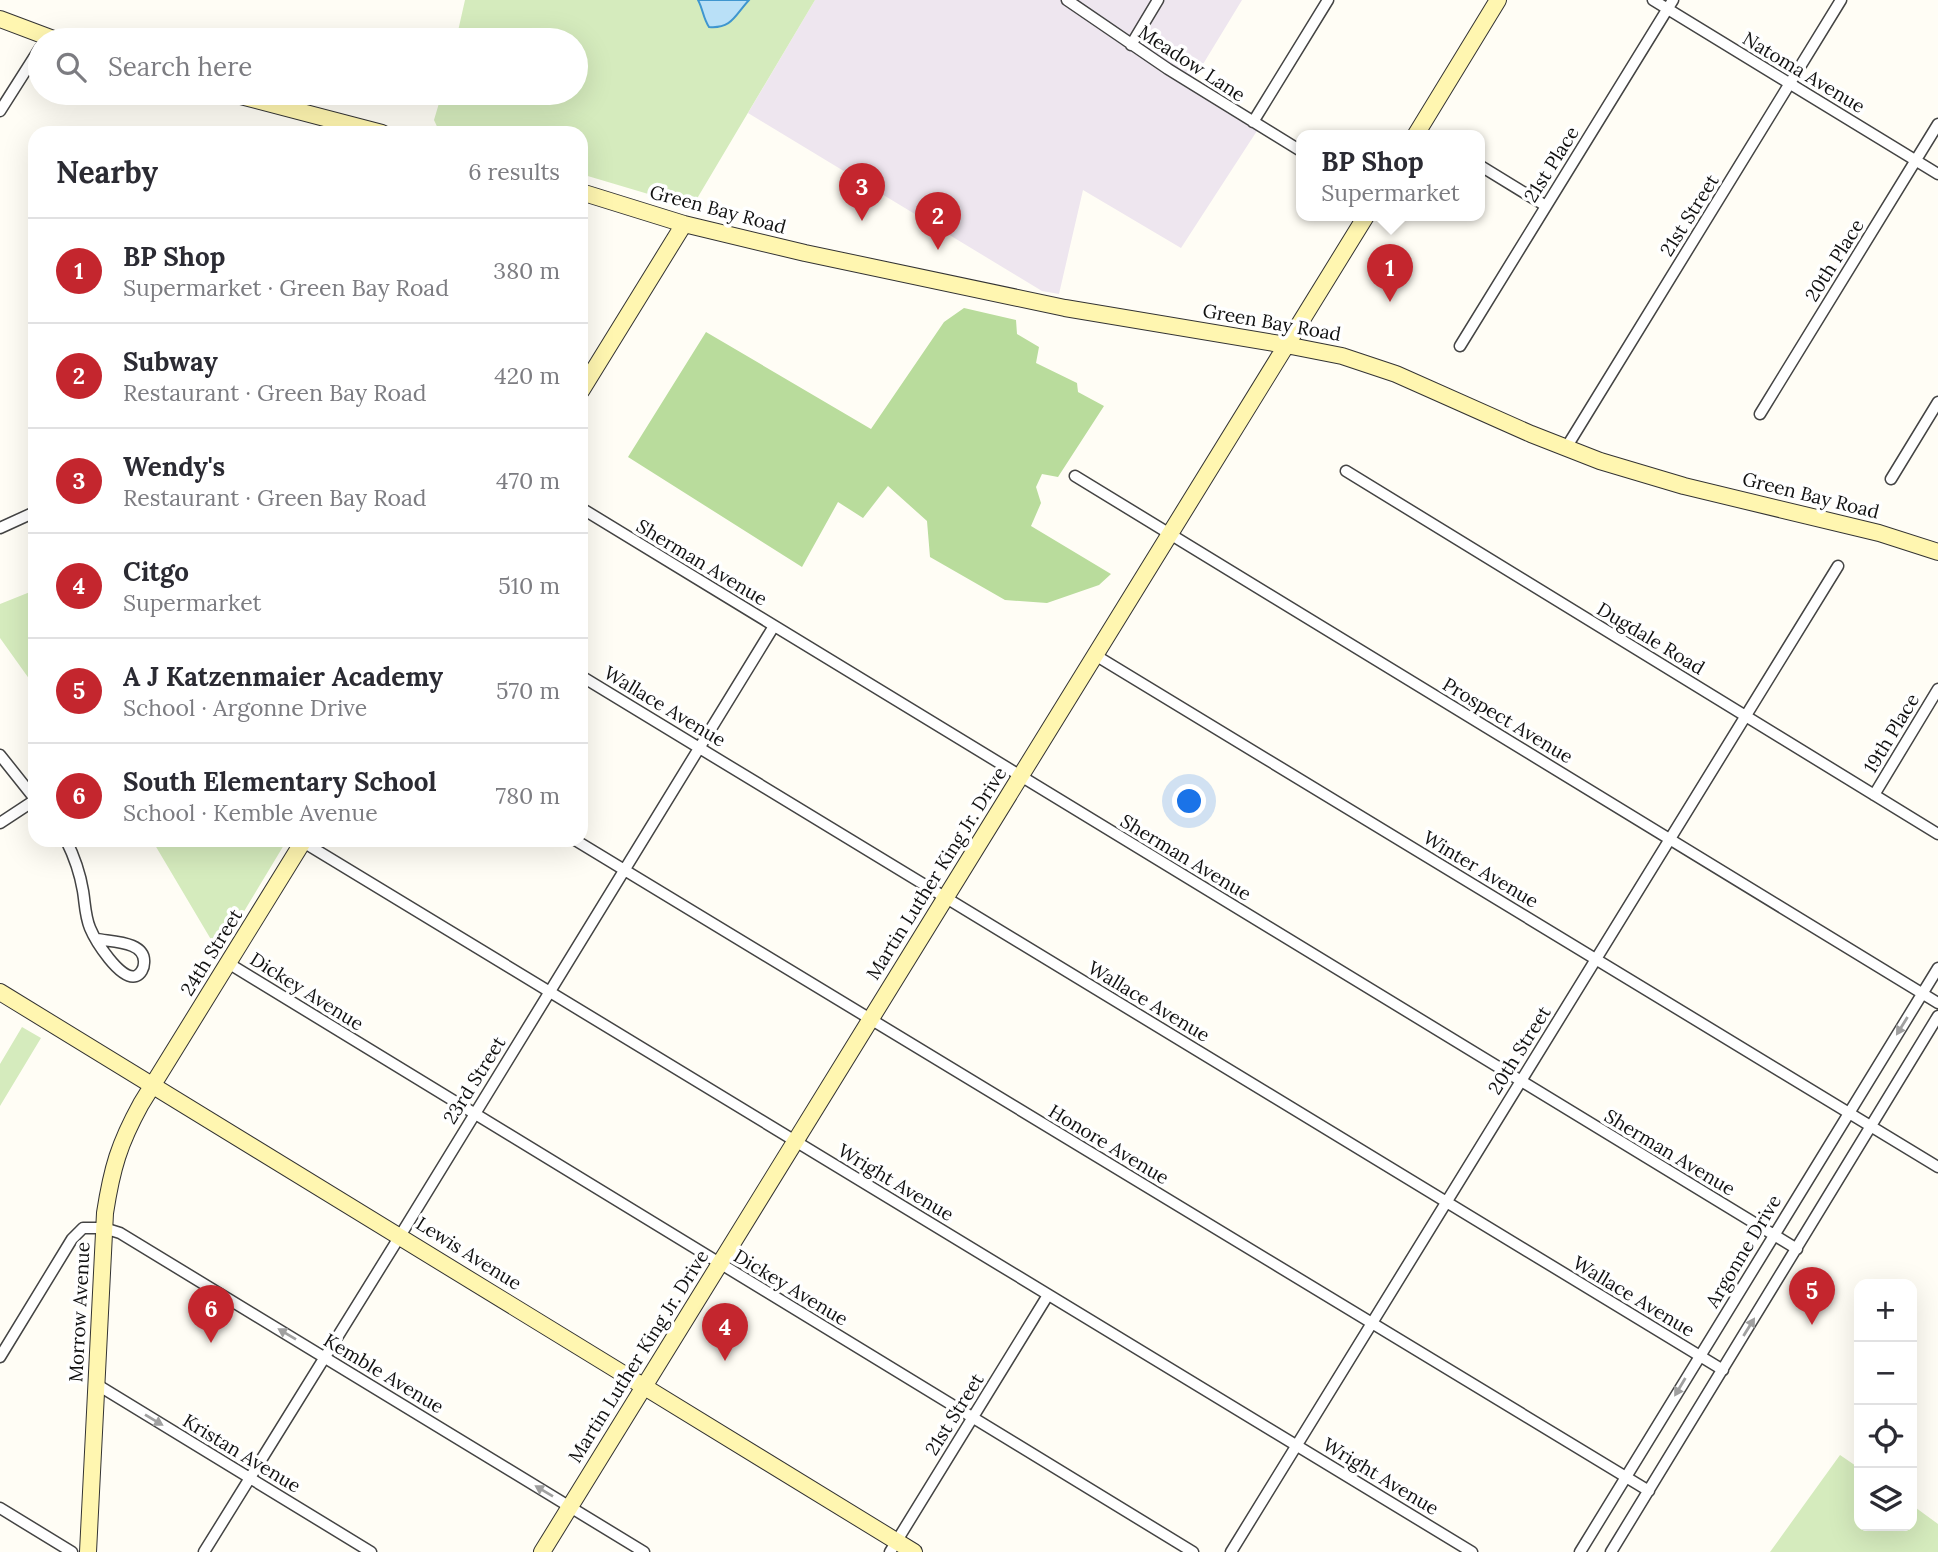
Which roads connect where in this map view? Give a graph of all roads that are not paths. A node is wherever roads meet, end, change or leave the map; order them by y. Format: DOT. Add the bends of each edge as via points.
graph roads {
  1 [pos="1067,0"];
  2 [pos="1158,0"];
  3 [pos="1328,0"];
  4 [pos="1498,0"];
  5 [pos="1653,0"];
  6 [pos="1841,0"];
  7 [pos="1670,4"];
  8 [pos="0,19"];
  9 [pos="28,32"];
  10 [pos="1131,45"];
  11 [pos="28,69"];
  12 [pos="1790,84"];
  13 [pos="275,105"];
  14 [pos="0,111"];
  15 [pos="1253,122"];
  16 [pos="1938,124"];
  17 [pos="355,126"];
  18 [pos="1424,130"];
  19 [pos="1296,148"];
  20 [pos="1916,160"];
  21 [pos="1485,169"];
  22 [pos="1938,174"];
  23 [pos="588,194"];
  24 [pos="1546,206"];
  25 [pos="1363,221"];
  26 [pos="684,224"];
  27 [pos="1286,345"];
  28 [pos="1460,346"];
  29 [pos="588,380"];
  30 [pos="1938,402"];
  31 [pos="1760,414"];
  32 [pos="1566,448"];
  33 [pos="1346,471"];
  34 [pos="1075,477"];
  35 [pos="1891,480"];
  36 [pos="588,512"];
  37 [pos="28,514"];
  38 [pos="3,523"];
  39 [pos="1170,534"];
  40 [pos="1938,552"];
  41 [pos="1838,566"];
  42 [pos="774,626"];
  43 [pos="1095,655"];
  44 [pos="588,680"];
  45 [pos="1938,689"];
  46 [pos="1745,716"];
  47 [pos="699,748"];
  48 [pos="0,755"];
  49 [pos="1020,776"];
  50 [pos="28,790"];
  51 [pos="1874,796"];
  52 [pos="28,804"];
  53 [pos="0,823"];
  54 [pos="1938,835"];
  55 [pos="1669,839"];
  56 [pos="69,847"];
  57 [pos="300,847"];
  58 [pos="314,847"];
  59 [pos="586,847"];
  60 [pos="624,870"];
  61 [pos="945,897"];
  62 [pos="97,939"];
  63 [pos="1596,959"];
  64 [pos="228,963"];
  65 [pos="1938,968"];
  66 [pos="0,992"];
  67 [pos="549,992"];
  68 [pos="1922,993"];
  69 [pos="1938,1003"];
  70 [pos="1938,1016"];
  71 [pos="870,1019"];
  72 [pos="1521,1081"];
  73 [pos="153,1085"];
  74 [pos="1849,1112"];
  75 [pos="474,1114"];
  76 [pos="1872,1127"];
  77 [pos="795,1141"];
  78 [pos="1938,1167"];
  79 [pos="1446,1202"];
  80 [pos="104,1228"];
  81 [pos="1773,1235"];
  82 [pos="400,1236"];
  83 [pos="1797,1250"];
  84 [pos="719,1264"];
  85 [pos="1048,1295"];
  86 [pos="1372,1323"];
  87 [pos="324,1356"];
  88 [pos="1699,1356"];
  89 [pos="0,1357"];
  90 [pos="1723,1370"];
  91 [pos="96,1384"];
  92 [pos="644,1386"];
  93 [pos="972,1418"];
  94 [pos="1296,1446"];
  95 [pos="1625,1477"];
  96 [pos="249,1478"];
  97 [pos="1648,1491"];
  98 [pos="570,1507"];
  99 [pos="0,1508"];
  100 [pos="893,1547"];
  101 [pos="72,1552"];
  102 [pos="88,1552"];
  103 [pos="204,1552"];
  104 [pos="371,1552"];
  105 [pos="542,1552"];
  106 [pos="644,1552"];
  107 [pos="914,1552"];
  108 [pos="1193,1552"];
  109 [pos="1231,1552"];
  110 [pos="1472,1552"];
  111 [pos="1580,1552"];
  112 [pos="1611,1552"];
  1 -- 10 [label="street, Meadow Lane"];
  2 -- 10 [label="street"];
  3 -- 15 [label="street"];
  4 -- 18 [label="street"];
  5 -- 7 [label="street, Natoma Avenue"];
  6 -- 12 [label="street, 21st Street"];
  7 -- 12 [label="street, Natoma Avenue"];
  7 -- 24 [label="street, 21st Place"];
  8 -- 9 [label="street"];
  10 -- 15 [label="street, Meadow Lane"];
  11 -- 14 [label="street"];
  12 -- 20 [label="street, Natoma Avenue"];
  12 -- 32 [label="street, 21st Street"];
  13 -- 17 [label="street"];
  15 -- 19 [label="street, Meadow Lane"];
  16 -- 20 [label="street, 20th Place"];
  20 -- 22 [label="street, Natoma Avenue"];
  20 -- 31 [label="street, 20th Place"];
  21 -- 24 [label="street"];
  23 -- 26 [label="street, Green Bay Road"];
  24 -- 28 [label="street, 21st Place"];
  25 -- 27 [label="street, Martin Luther King Jr. Drive"];
  26 -- 27 [label="street, Green Bay Road" via="1065,309"];
  26 -- 29 [label="street"];
  27 -- 32 [label="street, Green Bay Road" via="1388,371"];
  27 -- 39 [label="street, Martin Luther King Jr. Drive"];
  30 -- 35 [label="street"];
  32 -- 40 [label="street, Green Bay Road" via="1666,481"];
  33 -- 46 [label="street, Dugdale Road"];
  34 -- 39 [label="street, Prospect Avenue"];
  36 -- 42 [label="street, Sherman Avenue"];
  37 -- 38 [label="street"];
  39 -- 43 [label="street, Martin Luther King Jr. Drive"];
  39 -- 55 [label="street, Prospect Avenue"];
  41 -- 46 [label="street, 20th Street"];
  42 -- 47 [label="street, 23rd Street"];
  42 -- 49 [label="street, Sherman Avenue"];
  43 -- 49 [label="street, Martin Luther King Jr. Drive"];
  43 -- 63 [label="street, Winter Avenue"];
  44 -- 47 [label="street, Wallace Avenue"];
  45 -- 51 [label="street, 19th Place"];
  46 -- 51 [label="street, Dugdale Road"];
  46 -- 55 [label="street, 20th Street"];
  47 -- 60 [label="street, 23rd Street"];
  47 -- 61 [label="street, Wallace Avenue"];
  48 -- 50 [label="street"];
  49 -- 61 [label="street, Martin Luther King Jr. Drive"];
  49 -- 72 [label="street, Sherman Avenue"];
  51 -- 54 [label="street, Dugdale Road"];
  52 -- 53 [label="street"];
  55 -- 63 [label="street, 20th Street"];
  55 -- 68 [label="street, Prospect Avenue"];
  56 -- 62 [label="street" via="90,929"];
  57 -- 64 [label="street, 24th Street"];
  58 -- 67 [label="street, Wright Avenue"];
  59 -- 60 [label="street, Honore Avenue"];
  60 -- 67 [label="street, 23rd Street"];
  60 -- 71 [label="street, Honore Avenue"];
  61 -- 71 [label="street, Martin Luther King Jr. Drive"];
  61 -- 79 [label="street, Wallace Avenue"];
  62 -- 62 [label="street" via="121,972 128,976 141,972 144,957 137,948"];
  63 -- 72 [label="street, 20th Street"];
  63 -- 74 [label="street, Winter Avenue"];
  64 -- 73 [label="street, 24th Street"];
  64 -- 75 [label="street, Dickey Avenue"];
  65 -- 68 [label="street, Argonne Drive"];
  66 -- 73 [label="street, Lewis Avenue"];
  67 -- 75 [label="street, 23rd Street"];
  67 -- 77 [label="street, Wright Avenue"];
  68 -- 69 [label="street, Prospect Avenue"];
  68 -- 74 [label="street, Argonne Drive, one-way"];
  70 -- 76 [label="street"];
  71 -- 77 [label="street, Martin Luther King Jr. Drive"];
  71 -- 86 [label="street, Honore Avenue"];
  72 -- 79 [label="street, 20th Street"];
  72 -- 81 [label="street, Sherman Avenue"];
  73 -- 80 [label="street, Morrow Avenue" via="114,1163"];
  73 -- 82 [label="street, Lewis Avenue"];
  74 -- 76 [label="street, Winter Avenue"];
  74 -- 81 [label="street, Argonne Drive"];
  75 -- 82 [label="street, 23rd Street"];
  75 -- 84 [label="street, Dickey Avenue"];
  76 -- 78 [label="street, Winter Avenue"];
  76 -- 83 [label="street"];
  77 -- 84 [label="street, Martin Luther King Jr. Drive"];
  77 -- 85 [label="street, Wright Avenue"];
  79 -- 86 [label="street, 20th Street"];
  79 -- 88 [label="street, Wallace Avenue"];
  87 -- 80 [label="street, Kemble Avenue, one-way" via="120,1233"];
  80 -- 89 [label="street" via="83,1228 72,1239"];
  80 -- 91 [label="street, Morrow Avenue"];
  81 -- 83 [label="street, Sherman Avenue"];
  81 -- 88 [label="street, Argonne Drive"];
  82 -- 87 [label="street, 23rd Street"];
  82 -- 92 [label="street, Lewis Avenue"];
  90 -- 83 [label="street, one-way"];
  84 -- 92 [label="street, Martin Luther King Jr. Drive"];
  84 -- 93 [label="street, Dickey Avenue"];
  85 -- 93 [label="street, 21st Street"];
  85 -- 94 [label="street, Wright Avenue"];
  86 -- 94 [label="street, 20th Street"];
  86 -- 95 [label="street, Honore Avenue"];
  87 -- 96 [label="street, 23rd Street"];
  98 -- 87 [label="street, Kemble Avenue, one-way"];
  88 -- 90 [label="street, Wallace Avenue"];
  88 -- 95 [label="street, Argonne Drive, one-way"];
  90 -- 97 [label="street"];
  91 -- 96 [label="street, Kristan Avenue, one-way"];
  91 -- 102 [label="street, Morrow Avenue"];
  92 -- 98 [label="street, Martin Luther King Jr. Drive"];
  92 -- 100 [label="street, Lewis Avenue"];
  93 -- 100 [label="street, 21st Street"];
  93 -- 108 [label="street, Dickey Avenue"];
  94 -- 109 [label="street, 20th Street"];
  94 -- 110 [label="street, Wright Avenue"];
  95 -- 97 [label="street, Honore Avenue"];
  95 -- 111 [label="street, Argonne Drive"];
  96 -- 103 [label="street, 23rd Street"];
  96 -- 104 [label="street, Kristan Avenue"];
  97 -- 112 [label="street"];
  98 -- 105 [label="street, Martin Luther King Jr. Drive"];
  98 -- 106 [label="street, Kemble Avenue"];
  99 -- 101 [label="street"];
  100 -- 107 [label="street, Lewis Avenue"];
}
